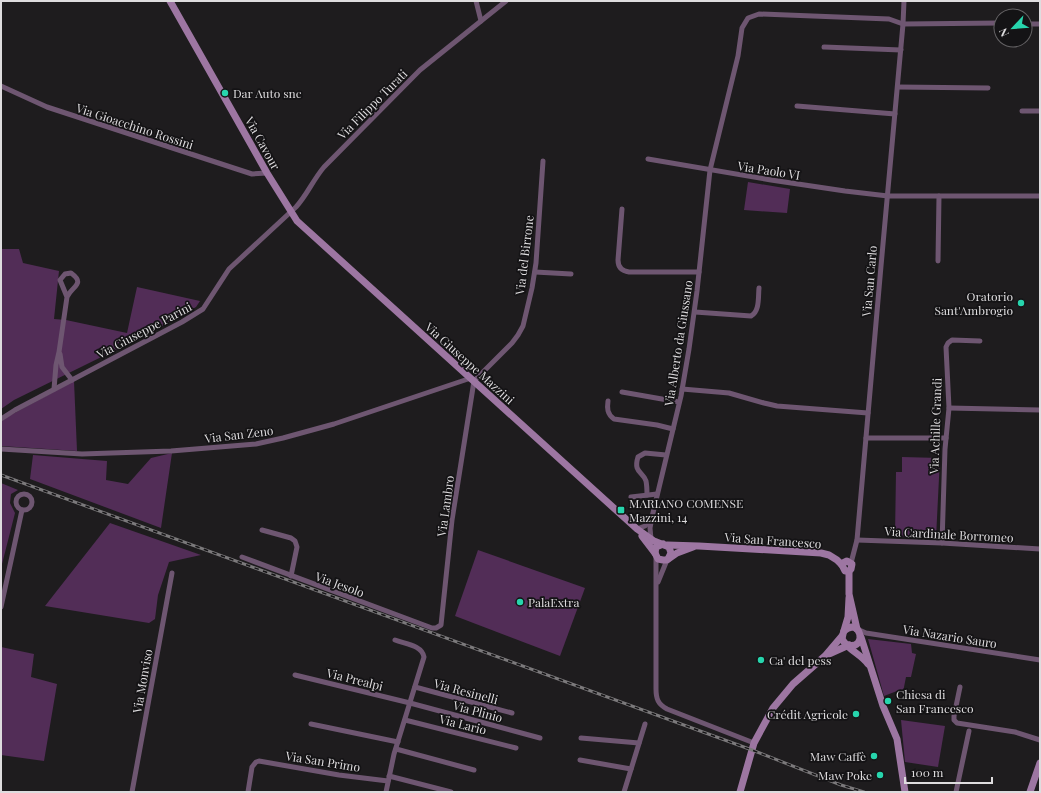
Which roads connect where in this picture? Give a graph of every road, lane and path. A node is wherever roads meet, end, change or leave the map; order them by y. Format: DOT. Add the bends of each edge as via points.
graph roads {
  1 [pos="170,1"];
  2 [pos="476,1"];
  3 [pos="506,1"];
  4 [pos="904,1"];
  5 [pos="481,21"];
  6 [pos="993,23"];
  7 [pos="903,24"];
  8 [pos="824,47"];
  9 [pos="901,50"];
  10 [pos="1,86"];
  11 [pos="898,87"];
  12 [pos="988,88"];
  13 [pos="797,106"];
  14 [pos="1040,111"];
  15 [pos="1022,112"];
  16 [pos="895,114"];
  17 [pos="648,159"];
  18 [pos="543,161"];
  19 [pos="710,170"];
  20 [pos="267,173"];
  21 [pos="888,196"];
  22 [pos="939,196"];
  23 [pos="1040,196"];
  24 [pos="622,209"];
  25 [pos="290,213"];
  26 [pos="938,261"];
  27 [pos="535,272"];
  28 [pos="699,272"];
  29 [pos="571,274"];
  30 [pos="759,288"];
  31 [pos="67,297"];
  32 [pos="695,312"];
  33 [pos="980,341"];
  34 [pos="59,352"];
  35 [pos="472,379"];
  36 [pos="72,380"];
  37 [pos="54,389"];
  38 [pos="682,389"];
  39 [pos="622,392"];
  40 [pos="608,401"];
  41 [pos="679,402"];
  42 [pos="948,408"];
  43 [pos="1040,410"];
  44 [pos="868,413"];
  45 [pos="1,419"];
  46 [pos="673,428"];
  47 [pos="866,438"];
  48 [pos="946,438"];
  49 [pos="1,449"];
  50 [pos="666,455"];
  51 [pos="657,494"];
  52 [pos="647,495"];
  53 [pos="631,497"];
  54 [pos="22,510"];
  55 [pos="652,517"];
  56 [pos="262,530"];
  57 [pos="641,530"];
  58 [pos="652,540"];
  59 [pos="857,540"];
  60 [pos="942,543"];
  61 [pos="665,545"];
  62 [pos="698,546"];
  63 [pos="1040,548"];
  64 [pos="655,555"];
  65 [pos="242,558"];
  66 [pos="667,559"];
  67 [pos="851,563"];
  68 [pos="842,565"];
  69 [pos="849,571"];
  70 [pos="172,573"];
  71 [pos="292,576"];
  72 [pos="656,587"];
  73 [pos="849,598"];
  74 [pos="1,607"];
  75 [pos="432,628"];
  76 [pos="857,629"];
  77 [pos="843,633"];
  78 [pos="861,637"];
  79 [pos="395,640"];
  80 [pos="848,645"];
  81 [pos="825,656"];
  82 [pos="1040,660"];
  83 [pos="872,671"];
  84 [pos="295,675"];
  85 [pos="415,687"];
  86 [pos="960,687"];
  87 [pos="410,703"];
  88 [pos="512,714"];
  89 [pos="405,720"];
  90 [pos="311,724"];
  91 [pos="645,724"];
  92 [pos="969,731"];
  93 [pos="540,738"];
  94 [pos="581,738"];
  95 [pos="1040,740"];
  96 [pos="398,742"];
  97 [pos="639,743"];
  98 [pos="754,743"];
  99 [pos="516,748"];
  100 [pos="396,749"];
  101 [pos="580,760"];
  102 [pos="1040,763"];
  103 [pos="631,769"];
  104 [pos="474,770"];
  105 [pos="389,779"];
  106 [pos="132,792"];
  107 [pos="248,792"];
  108 [pos="386,792"];
  109 [pos="450,792"];
  110 [pos="624,792"];
  111 [pos="740,792"];
  112 [pos="905,792"];
  113 [pos="956,792"];
  114 [pos="1030,792"];
  1 -- 20 [label="street, Via Cavour"];
  2 -- 5 [label="street"];
  3 -- 5 [label="street, Via Filippo Turati"];
  4 -- 7 [label="street, Via San Carlo"];
  5 -- 25 [label="street, Via Filippo Turati" via="413,77 324,168 302,201"];
  6 -- 7 [label="street"];
  7 -- 9 [label="street, Via San Carlo"];
  7 -- 19 [label="street, Via Alberto da Giussano" via="889,19 831,16 760,14 749,17 742,30"];
  8 -- 9 [label="street"];
  9 -- 11 [label="street, Via San Carlo"];
  10 -- 20 [label="street, Via Gioacchino Rossini" via="47,108 252,174"];
  11 -- 12 [label="street"];
  11 -- 16 [label="street, Via San Carlo"];
  13 -- 16 [label="street"];
  14 -- 15 [label="street"];
  16 -- 21 [label="street, Via San Carlo"];
  17 -- 19 [label="street, Via Paolo VI"];
  18 -- 27 [label="street, Via del Birrone"];
  19 -- 21 [label="street, Via Paolo VI"];
  19 -- 28 [label="street, Via Alberto da Giussano"];
  20 -- 25 [label="street, Via Cavour"];
  21 -- 22 [label="street, Via Paolo VI"];
  21 -- 44 [label="street, Via San Carlo"];
  22 -- 23 [label="street, Via Paolo VI"];
  22 -- 26 [label="street"];
  24 -- 28 [label="street" via="618,260 622,270"];
  25 -- 35 [label="street, Via Giuseppe Mazzini"];
  25 -- 36 [label="street, Via Giuseppe Parini" via="229,269 199,312"];
  27 -- 29 [label="street"];
  27 -- 35 [label="street, Via del Birrone" via="519,333 511,344"];
  28 -- 32 [label="street, Via Alberto da Giussano"];
  30 -- 32 [label="street" via="757,310 753,315"];
  31 -- 31 [label="street" via="78,281 71,273 65,274 60,280"];
  31 -- 34 [label="street"];
  32 -- 38 [label="street, Via Alberto da Giussano"];
  33 -- 42 [label="street, Via Achille Grandi" via="952,340 946,346"];
  34 -- 36 [label="street" via="62,367"];
  34 -- 37 [label="street"];
  35 -- 49 [label="street, Via San Zeno" via="334,424 260,443 172,451 82,454"];
  35 -- 57 [label="street, Via Giuseppe Mazzini"];
  35 -- 75 [label="street, Via Lambro" via="441,623 438,627"];
  36 -- 37 [label="street, Via Giuseppe Parini"];
  37 -- 45 [label="street, Via Giuseppe Parini"];
  38 -- 41 [label="street, Via Alberto da Giussano"];
  38 -- 44 [label="street" via="729,393 777,406"];
  39 -- 41 [label="street"];
  40 -- 46 [label="street" via="608,411 614,419"];
  41 -- 46 [label="street, Via Alberto da Giussano"];
  42 -- 43 [label="street"];
  42 -- 48 [label="street, Via Achille Grandi"];
  44 -- 47 [label="street, Via San Carlo"];
  46 -- 50 [label="street, Via Alberto da Giussano"];
  47 -- 48 [label="street"];
  47 -- 59 [label="street, Via San Carlo"];
  48 -- 60 [label="street, Via Achille Grandi"];
  50 -- 51 [label="street, Via Alberto da Giussano"];
  50 -- 52 [label="street" via="647,452 638,457 638,469 646,481"];
  51 -- 52 [label="street"];
  51 -- 55 [label="street, Via Alberto da Giussano"];
  52 -- 53 [label="street"];
  54 -- 74 [label="street"];
  55 -- 57 [label="street, Via Alberto da Giussano" via="649,524"];
  55 -- 58 [label="street, Via Alberto da Giussano"];
  56 -- 71 [label="street" via="295,541"];
  57 -- 58 [label="street, Via Giuseppe Mazzini"];
  57 -- 64 [label="street, Via Giuseppe Mazzini"];
  58 -- 61 [label="street, Via Giuseppe Mazzini"];
  59 -- 60 [label="street, Via Cardinale Borromeo"];
  59 -- 67 [label="street, Via San Carlo"];
  60 -- 63 [label="street, Via Cardinale Borromeo"];
  61 -- 62 [label="street, Via San Francesco"];
  61 -- 64 [label="street" via="656,547"];
  61 -- 66 [label="street" via="671,553"];
  62 -- 66 [label="street, Via San Francesco"];
  62 -- 68 [label="street, Via San Francesco" via="821,553"];
  64 -- 66 [label="street" via="660,560"];
  64 -- 72 [label="street"];
  65 -- 71 [label="street, Via Jesolo"];
  66 -- 72 [label="street"];
  67 -- 68 [label="street" via="845,562"];
  67 -- 69 [label="street" via="852,568"];
  68 -- 69 [label="street, Via San Francesco" via="843,569"];
  69 -- 73 [label="street"];
  70 -- 106 [label="street, Via Monviso"];
  71 -- 75 [label="street, Via Jesolo"];
  72 -- 98 [label="street" via="658,702 670,711"];
  73 -- 76 [label="street"];
  73 -- 77 [label="street" via="848,617"];
  76 -- 77 [label="street" via="849,627"];
  76 -- 78 [label="street"];
  76 -- 82 [label="street, Via Nazario Sauro" via="866,633"];
  77 -- 80 [label="street" via="844,642"];
  77 -- 81 [label="street"];
  78 -- 80 [label="street" via="856,644"];
  78 -- 83 [label="street"];
  79 -- 85 [label="street" via="418,648 423,653"];
  80 -- 81 [label="street"];
  80 -- 83 [label="street" via="863,658"];
  81 -- 98 [label="street" via="778,700"];
  83 -- 112 [label="street" via="898,743"];
  84 -- 87 [label="street, Via Prealpi"];
  85 -- 87 [label="street"];
  85 -- 88 [label="street, Via Resinelli"];
  86 -- 95 [label="street" via="954,718 957,723 1015,732"];
  87 -- 89 [label="street"];
  87 -- 93 [label="street, Via Plinio"];
  89 -- 96 [label="street"];
  89 -- 99 [label="street, Via Lario"];
  90 -- 96 [label="street"];
  91 -- 97 [label="street"];
  92 -- 113 [label="street"];
  94 -- 97 [label="street"];
  96 -- 100 [label="street"];
  97 -- 103 [label="street"];
  98 -- 111 [label="street"];
  100 -- 104 [label="street"];
  100 -- 105 [label="street"];
  101 -- 103 [label="street"];
  102 -- 114 [label="street"];
  103 -- 110 [label="street"];
  105 -- 107 [label="street, Via San Primo" via="339,775 260,761 255,762 252,767"];
  105 -- 108 [label="street"];
  105 -- 109 [label="street, Via San Primo"];
}
